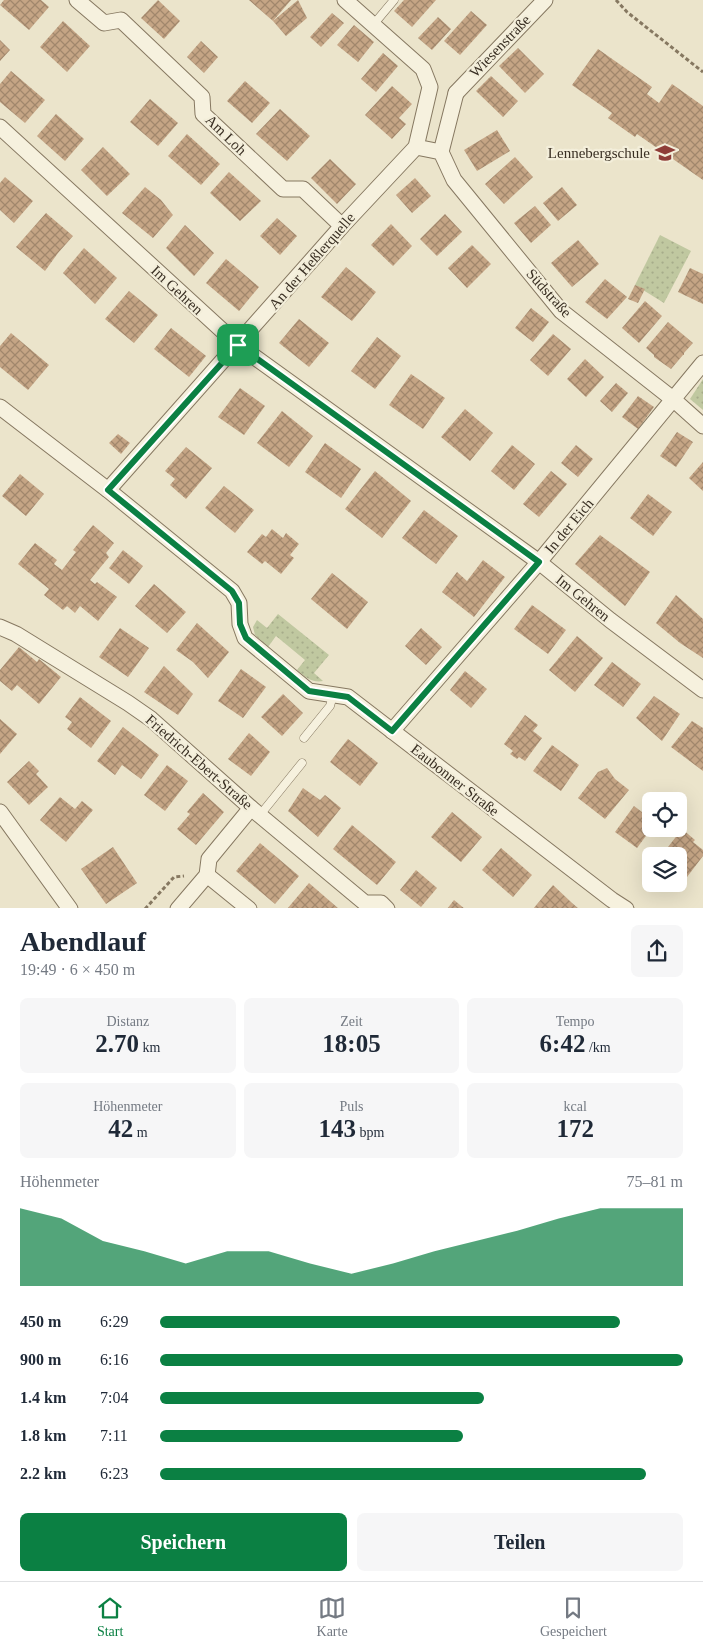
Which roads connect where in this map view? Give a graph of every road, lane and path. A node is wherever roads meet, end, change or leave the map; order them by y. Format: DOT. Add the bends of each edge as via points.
graph roads {
  1 [pos="78,0"];
  2 [pos="345,0"];
  3 [pos="394,0"];
  4 [pos="545,0"];
  5 [pos="616,0"];
  6 [pos="373,25"];
  7 [pos="703,72"];
  8 [pos="430,87"];
  9 [pos="456,93"];
  10 [pos="0,127"];
  11 [pos="416,147"];
  12 [pos="442,152"];
  13 [pos="342,226"];
  14 [pos="238,345"];
  15 [pos="703,363"];
  16 [pos="674,400"];
  17 [pos="0,408"];
  18 [pos="703,426"];
  19 [pos="108,490"];
  20 [pos="539,562"];
  21 [pos="0,627"];
  22 [pos="703,690"];
  23 [pos="333,694"];
  24 [pos="392,731"];
  25 [pos="304,738"];
  26 [pos="302,763"];
  27 [pos="255,811"];
  28 [pos="0,812"];
  29 [pos="207,875"];
  30 [pos="70,908"];
  31 [pos="145,908"];
  32 [pos="178,908"];
  33 [pos="249,908"];
  34 [pos="387,908"];
  35 [pos="626,908"];
  1 -- 13 [label="street, Am Loh" via="104,23 121,20 202,97 203,114 283,189 303,189"];
  2 -- 6 [label="street"];
  3 -- 6 [label="lane"];
  4 -- 9 [label="street, Wiesenstraße"];
  5 -- 7 [label="path" via="626,12"];
  6 -- 8 [label="street" via="423,69"];
  8 -- 9 [label="street"];
  8 -- 11 [label="street, An der Heßlerquelle"];
  9 -- 12 [label="street"];
  10 -- 14 [label="street, Im Gehren"];
  11 -- 12 [label="street"];
  11 -- 13 [label="street, An der Heßlerquelle"];
  12 -- 16 [label="street, Südstraße" via="454,180 561,311"];
  13 -- 14 [label="street, An der Heßlerquelle"];
  14 -- 19 [label="street, An der Heßlerquelle"];
  14 -- 20 [label="street, Im Gehren"];
  15 -- 16 [label="street, In der Eich"];
  16 -- 18 [label="street, Südstraße"];
  16 -- 20 [label="street, In der Eich"];
  17 -- 19 [label="street, Eaubonner Straße"];
  19 -- 23 [label="street, Eaubonner Straße" via="232,591 239,603 240,624 246,638 309,691"];
  20 -- 22 [label="street, Im Gehren"];
  20 -- 24 [label="street, In der Eich"];
  21 -- 27 [label="street, Friedrich-Ebert-Straße" via="151,719"];
  23 -- 24 [label="street, Eaubonner Straße" via="348,697"];
  23 -- 25 [label="lane" via="330,706"];
  24 -- 35 [label="street, Eaubonner Straße"];
  26 -- 27 [label="lane"];
  27 -- 29 [label="street" via="209,859"];
  27 -- 34 [label="street, Friedrich-Ebert-Straße" via="365,903 381,903"];
  28 -- 30 [label="street"];
  29 -- 31 [label="path" via="174,877"];
  29 -- 32 [label="street"];
  29 -- 33 [label="street"];
}
